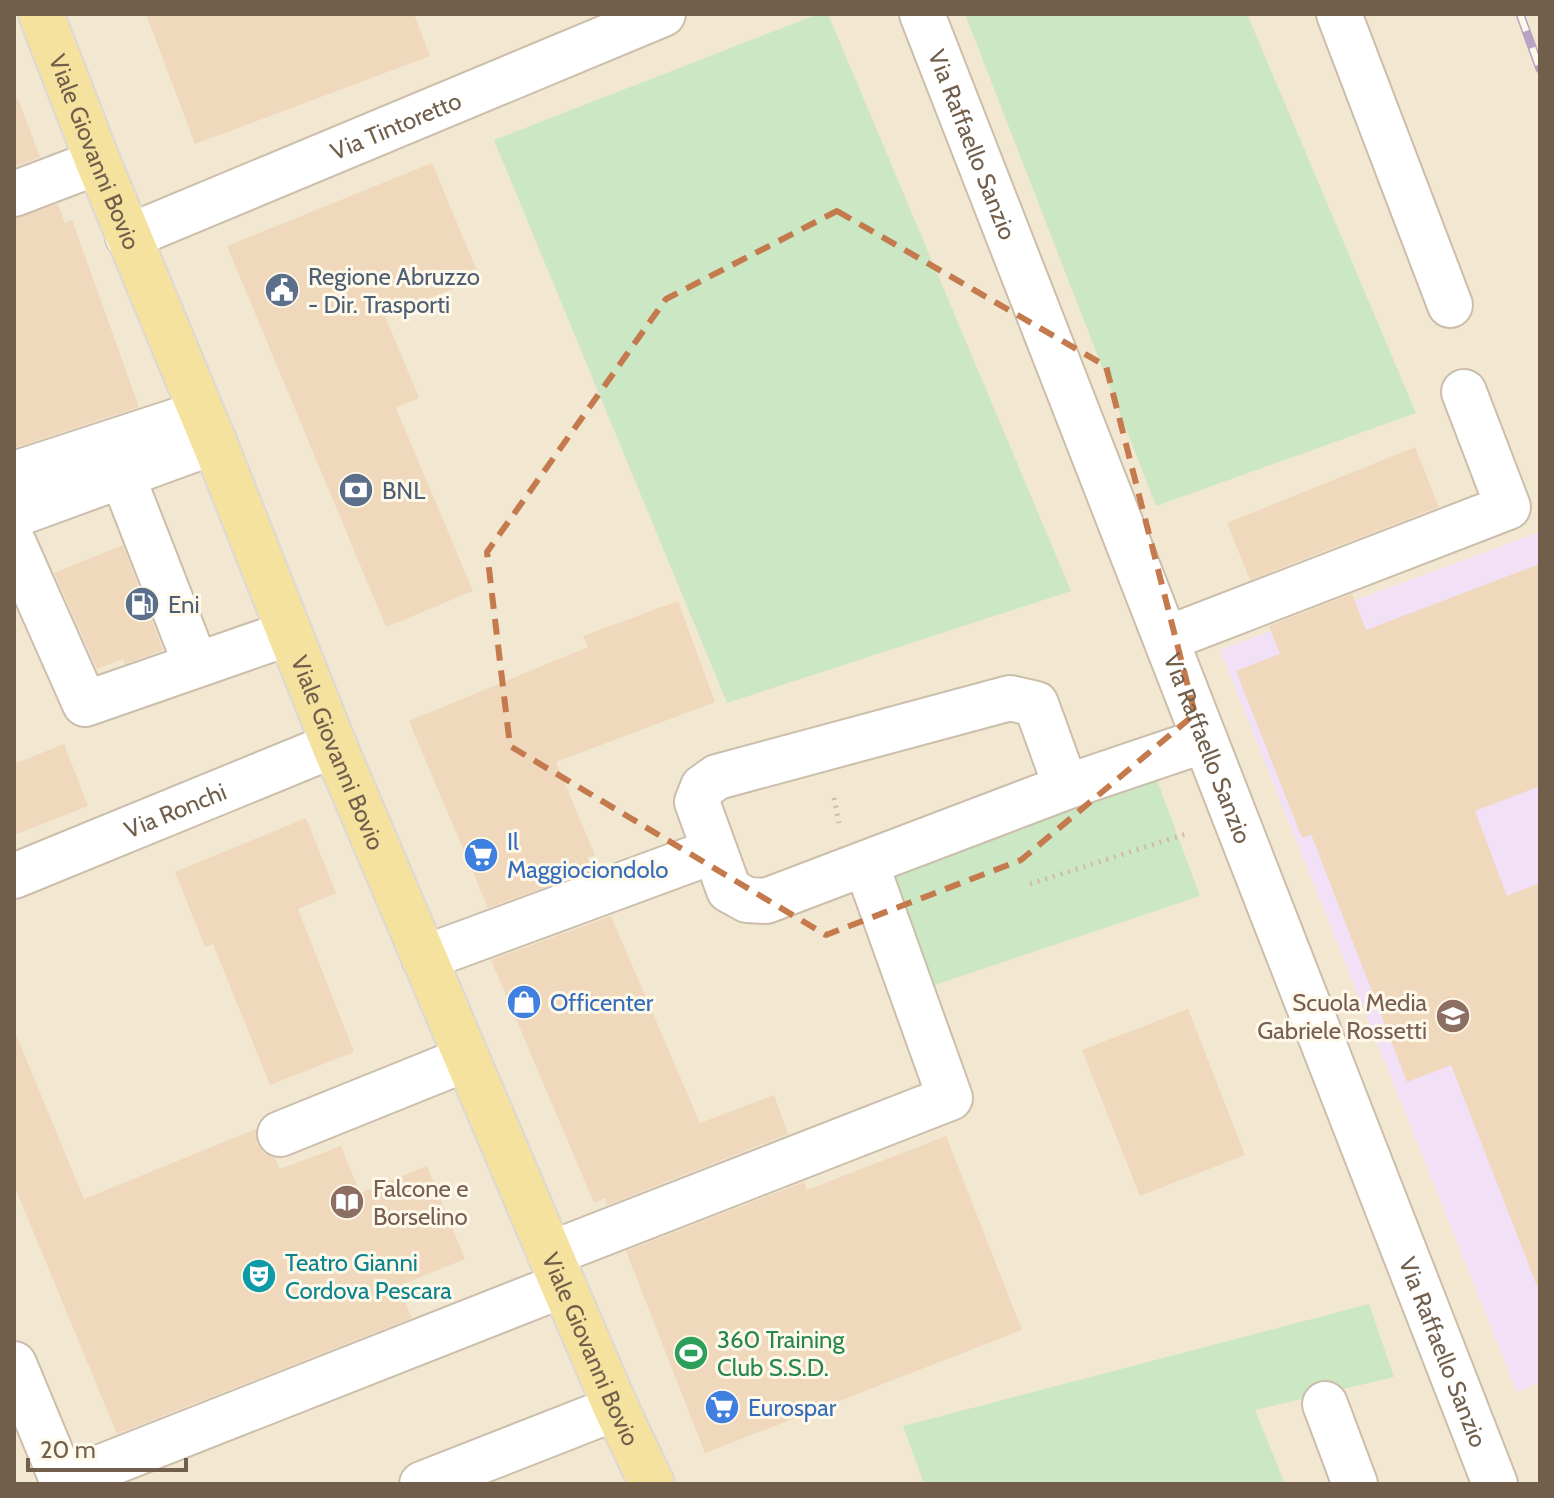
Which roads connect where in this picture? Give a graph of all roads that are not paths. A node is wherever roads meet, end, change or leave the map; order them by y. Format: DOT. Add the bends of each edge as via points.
graph roads {
  1 [pos="41,14"];
  2 [pos="663,14"];
  3 [pos="922,14"];
  4 [pos="1339,14"];
  5 [pos="98,162"];
  6 [pos="14,194"];
  7 [pos="128,237"];
  8 [pos="1450,305"];
  9 [pos="1464,392"];
  10 [pos="208,428"];
  11 [pos="14,474"];
  12 [pos="122,475"];
  13 [pos="14,515"];
  14 [pos="14,544"];
  15 [pos="289,633"];
  16 [pos="1166,639"];
  17 [pos="196,665"];
  18 [pos="1205,740"];
  19 [pos="334,745"];
  20 [pos="1066,787"];
  21 [pos="714,851"];
  22 [pos="859,867"];
  23 [pos="14,876"];
  24 [pos="424,958"];
  25 [pos="466,1059"];
  26 [pos="280,1134"];
  27 [pos="557,1270"];
  28 [pos="14,1364"];
  29 [pos="1325,1404"];
  30 [pos="616,1408"];
  31 [pos="422,1484"];
  32 [pos="652,1484"];
  33 [pos="1355,1484"];
  34 [pos="1495,1484"];
  1 -- 5 [label="main road, Viale Giovanni Bovio"];
  2 -- 7 [label="street, Via Tintoretto"];
  3 -- 16 [label="street, Via Raffaello Sanzio"];
  4 -- 8 [label="street"];
  5 -- 6 [label="street"];
  5 -- 7 [label="main road, Viale Giovanni Bovio"];
  7 -- 10 [label="main road, Viale Giovanni Bovio"];
  9 -- 16 [label="street" via="1508,507"];
  10 -- 11 [label="street"];
  10 -- 12 [label="street"];
  10 -- 15 [label="main road, Viale Giovanni Bovio"];
  12 -- 13 [label="street"];
  12 -- 17 [label="street"];
  14 -- 17 [label="street" via="85,704"];
  15 -- 17 [label="street"];
  15 -- 19 [label="main road, Viale Giovanni Bovio"];
  16 -- 18 [label="street, Via Raffaello Sanzio"];
  18 -- 20 [label="street"];
  18 -- 34 [label="street, Via Raffaello Sanzio"];
  19 -- 23 [label="street, Via Ronchi"];
  19 -- 24 [label="main road, Viale Giovanni Bovio"];
  20 -- 21 [label="street" via="1036,704 1010,698 717,777 703,787 697,802"];
  20 -- 22 [label="street"];
  21 -- 22 [label="street" via="729,890 747,900 766,901"];
  21 -- 24 [label="street"];
  22 -- 27 [label="street" via="950,1098"];
  24 -- 25 [label="main road, Viale Giovanni Bovio"];
  25 -- 26 [label="street"];
  25 -- 27 [label="main road, Viale Giovanni Bovio"];
  27 -- 28 [label="street" via="63,1482"];
  27 -- 30 [label="main road, Viale Giovanni Bovio"];
  29 -- 33 [label="street"];
  30 -- 31 [label="street"];
  30 -- 32 [label="main road, Viale Giovanni Bovio"];
}
